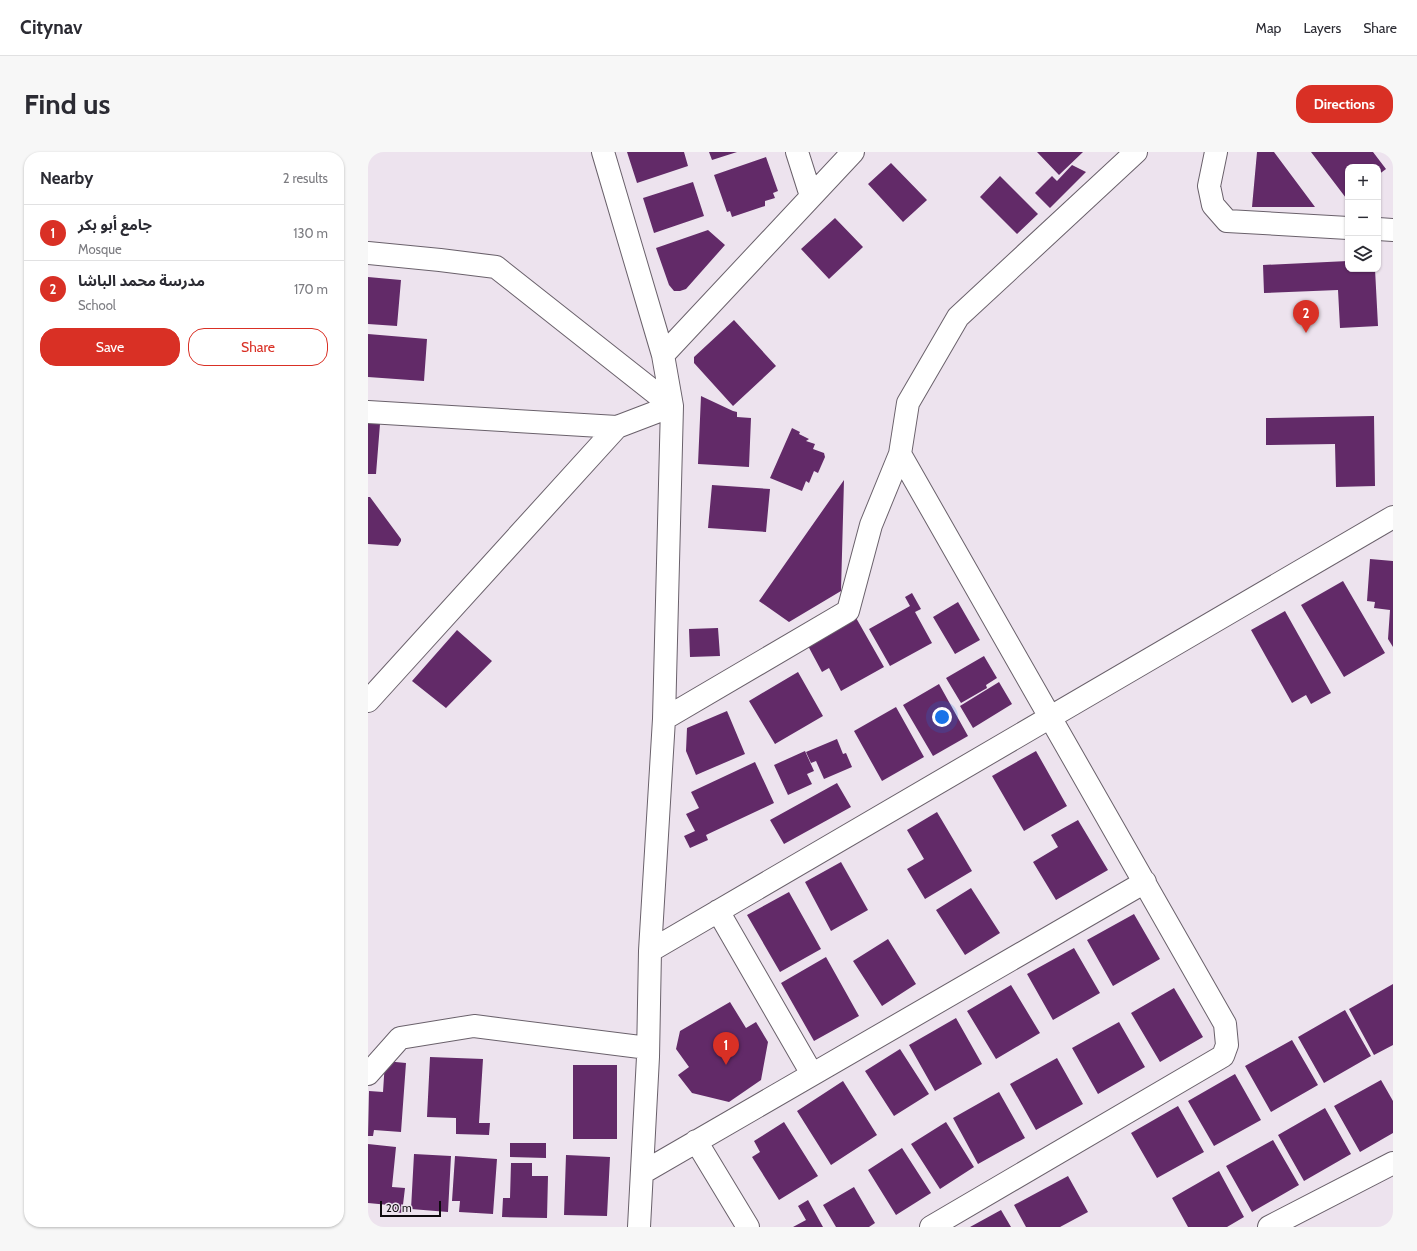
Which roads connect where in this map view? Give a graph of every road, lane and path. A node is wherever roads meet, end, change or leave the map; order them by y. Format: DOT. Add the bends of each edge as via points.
graph roads {
  1 [pos="604,152"];
  2 [pos="797,152"];
  3 [pos="853,152"];
  4 [pos="1136,152"];
  5 [pos="1216,152"];
  6 [pos="811,196"];
  7 [pos="1345,228"];
  8 [pos="1381,229"];
  9 [pos="1393,230"];
  10 [pos="368,254"];
  11 [pos="663,355"];
  12 [pos="672,406"];
  13 [pos="368,412"];
  14 [pos="617,427"];
  15 [pos="900,454"];
  16 [pos="1393,517"];
  17 [pos="368,701"];
  18 [pos="1051,717"];
  19 [pos="664,719"];
  20 [pos="1145,882"];
  21 [pos="718,911"];
  22 [pos="650,951"];
  23 [pos="648,1048"];
  24 [pos="368,1074"];
  25 [pos="812,1074"];
  26 [pos="696,1141"];
  27 [pos="1393,1162"];
  28 [pos="642,1173"];
  29 [pos="639,1227"];
  30 [pos="748,1227"];
  31 [pos="931,1227"];
  32 [pos="1269,1227"];
  1 -- 11 [label="street"];
  2 -- 6 [label="street"];
  3 -- 6 [label="street"];
  4 -- 15 [label="street" via="958,317 908,403"];
  5 -- 7 [label="street" via="1209,186 1213,204 1227,221"];
  6 -- 11 [label="street"];
  8 -- 9 [label="street"];
  10 -- 12 [label="street" via="496,267"];
  11 -- 12 [label="street"];
  12 -- 14 [label="street"];
  12 -- 19 [label="street"];
  13 -- 14 [label="street"];
  14 -- 17 [label="street"];
  15 -- 18 [label="street"];
  15 -- 19 [label="street" via="871,525 848,611"];
  16 -- 18 [label="street"];
  18 -- 20 [label="street"];
  18 -- 21 [label="street"];
  19 -- 22 [label="street"];
  20 -- 25 [label="street"];
  20 -- 31 [label="street" via="1226,1024 1227,1045 1223,1056"];
  21 -- 22 [label="street"];
  21 -- 25 [label="street"];
  22 -- 23 [label="street"];
  23 -- 24 [label="street" via="474,1026 400,1038"];
  23 -- 28 [label="street"];
  25 -- 26 [label="street"];
  26 -- 28 [label="street"];
  26 -- 30 [label="street"];
  27 -- 32 [label="street"];
  28 -- 29 [label="street"];
}
